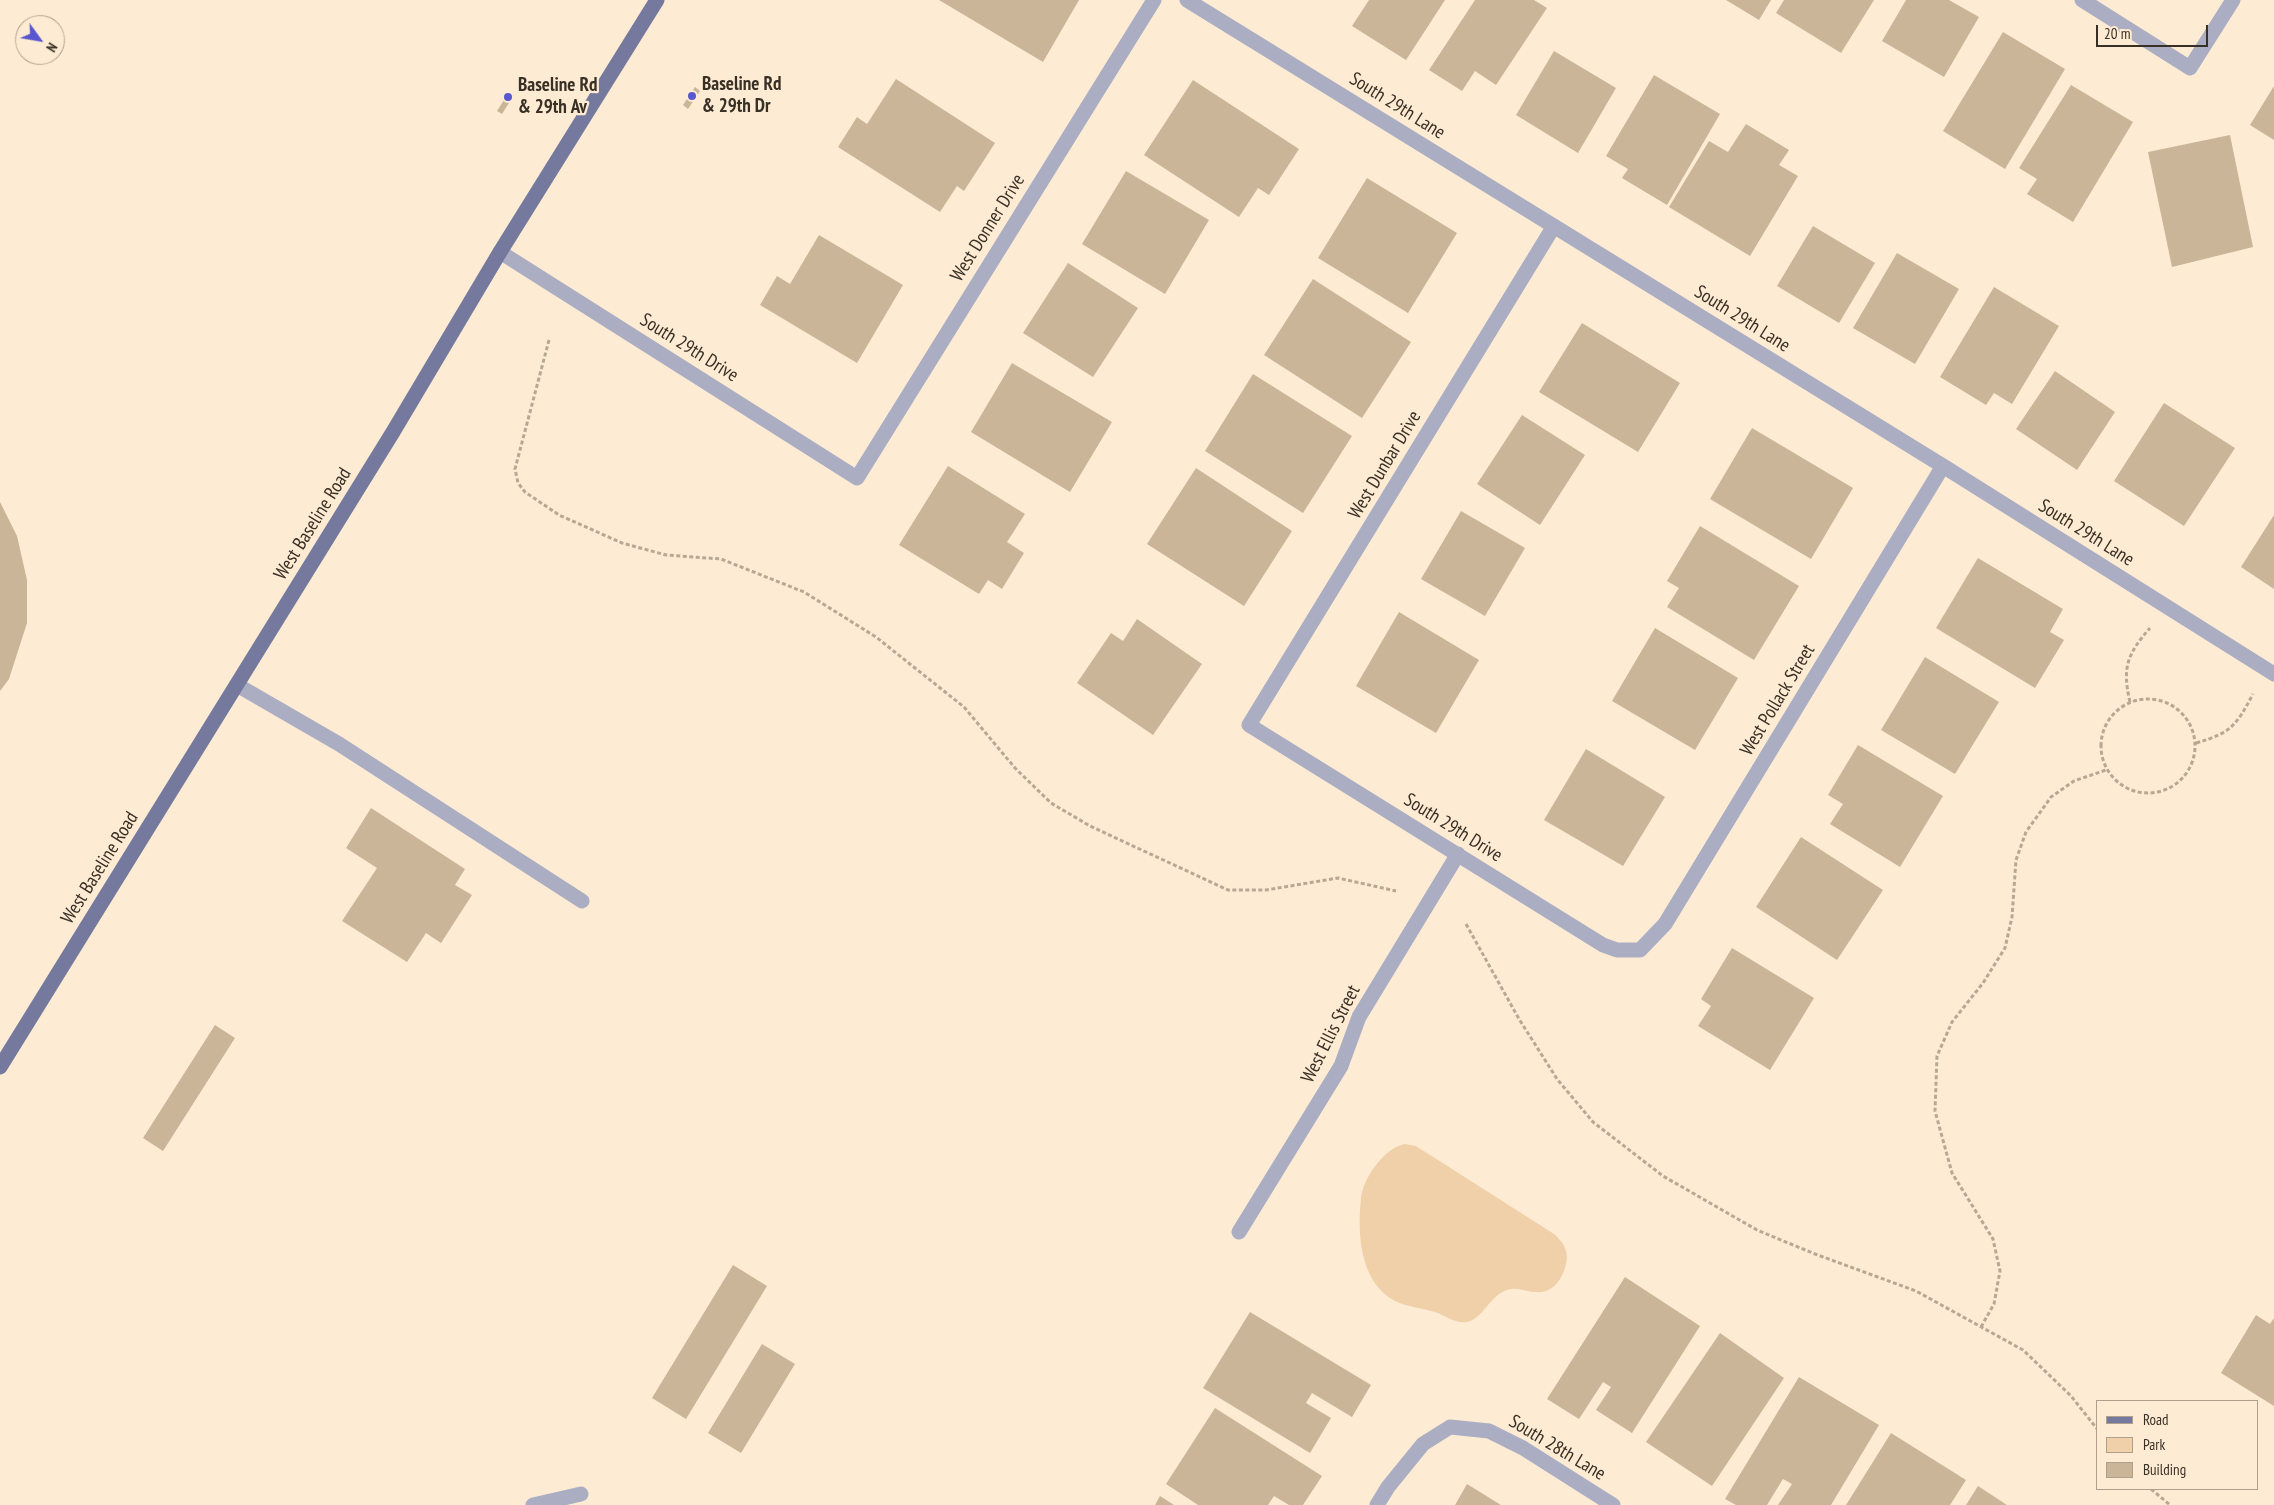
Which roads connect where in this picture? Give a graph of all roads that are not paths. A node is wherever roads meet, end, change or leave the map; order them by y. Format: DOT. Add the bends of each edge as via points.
graph roads {
  1 [pos="656,0"];
  2 [pos="1154,0"];
  3 [pos="1187,0"];
  4 [pos="2082,0"];
  5 [pos="2233,0"];
  6 [pos="1554,226"];
  7 [pos="500,252"];
  8 [pos="1943,466"];
  9 [pos="857,478"];
  10 [pos="2270,671"];
  11 [pos="237,685"];
  12 [pos="1249,725"];
  13 [pos="1458,854"];
  14 [pos="582,900"];
  15 [pos="1640,950"];
  16 [pos="0,1067"];
  17 [pos="1239,1232"];
  18 [pos="581,1494"];
  19 [pos="533,1505"];
  20 [pos="1377,1505"];
  21 [pos="1613,1505"];
  1 -- 7 [label="main road, West Baseline Road"];
  2 -- 9 [label="street, West Donner Drive"];
  3 -- 6 [label="street, South 29th Lane"];
  4 -- 5 [label="street" via="2190,68"];
  6 -- 8 [label="street, South 29th Lane"];
  6 -- 12 [label="street, West Dunbar Drive"];
  7 -- 9 [label="street, South 29th Drive"];
  7 -- 11 [label="main road, West Baseline Road"];
  8 -- 10 [label="street, South 29th Lane"];
  8 -- 15 [label="street, West Pollack Street" via="1665,924"];
  11 -- 14 [label="street" via="338,744"];
  11 -- 16 [label="main road, West Baseline Road"];
  12 -- 13 [label="street, South 29th Drive"];
  13 -- 15 [label="street, South 29th Drive" via="1603,945 1617,950"];
  13 -- 17 [label="street, West Ellis Street" via="1359,1017 1341,1066"];
  18 -- 19 [label="street"];
  20 -- 21 [label="street, South 28th Lane" via="1423,1444 1450,1427 1489,1431 1523,1448"];
}
